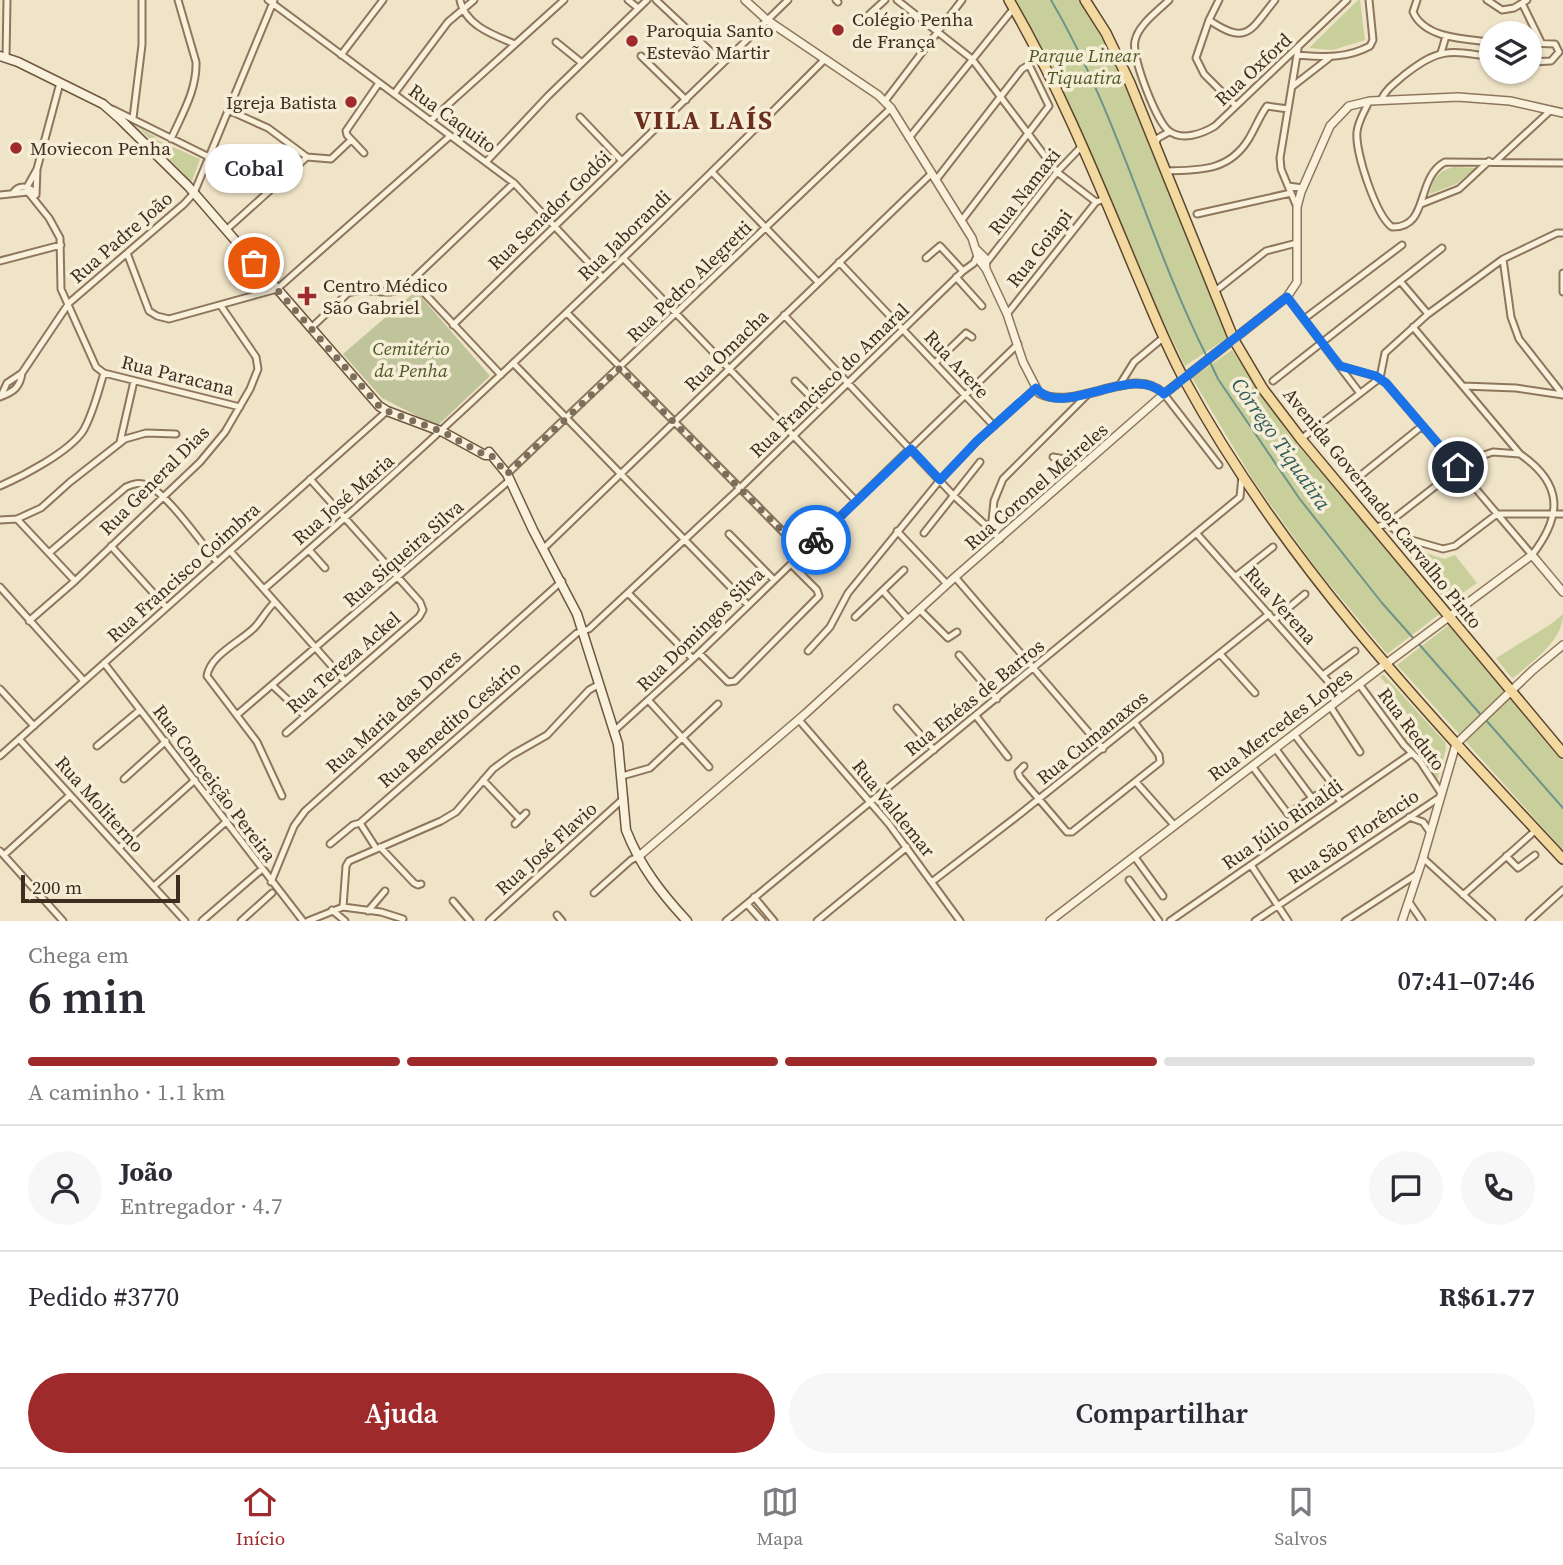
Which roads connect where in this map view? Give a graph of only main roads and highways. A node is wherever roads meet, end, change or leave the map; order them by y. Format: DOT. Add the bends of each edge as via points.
graph roads {
  1 [pos="1085,0"];
  2 [pos="1011,4"];
  3 [pos="3,57"];
  4 [pos="1563,753"];
  5 [pos="1563,859"];
  6 [pos="687,921"];
  1 -- 4 [label="main road, Avenida Governador Carvalho Pinto" via="1130,83 1213,292 1263,389"];
  2 -- 5 [label="main road" via="1083,146 1100,200 1183,378 1242,476 1310,572 1384,664"];
  3 -- 6 [label="main road" via="103,104 194,193 364,390 387,411 491,455 509,477 577,614 614,731 626,830 652,881"];
}
